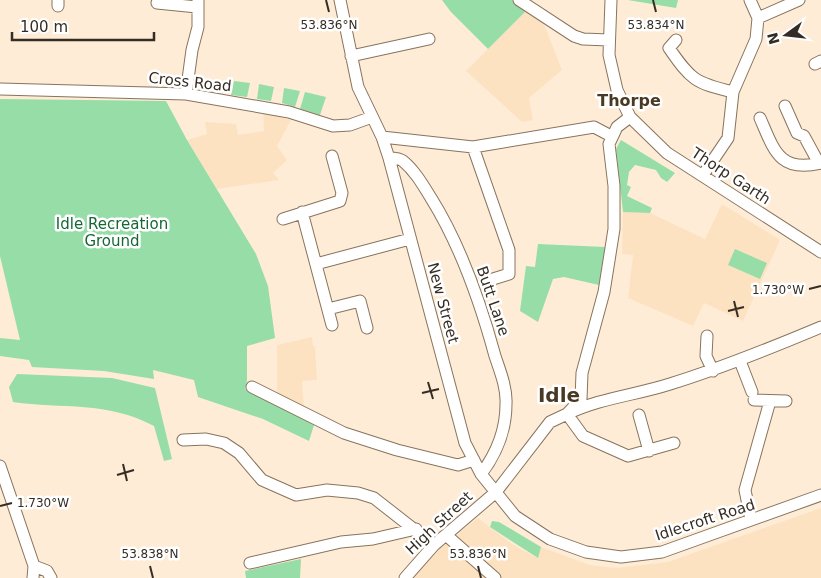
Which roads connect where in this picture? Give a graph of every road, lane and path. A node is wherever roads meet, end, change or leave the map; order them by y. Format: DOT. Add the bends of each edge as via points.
graph roads {
  1 [pos="340,0"];
  2 [pos="519,0"];
  3 [pos="611,0"];
  4 [pos="750,0"];
  5 [pos="799,0"];
  6 [pos="157,3"];
  7 [pos="197,4"];
  8 [pos="758,18"];
  9 [pos="429,39"];
  10 [pos="609,40"];
  11 [pos="669,45"];
  12 [pos="351,56"];
  13 [pos="0,89"];
  14 [pos="733,92"];
  15 [pos="186,94"];
  16 [pos="785,106"];
  17 [pos="372,117"];
  18 [pos="630,117"];
  19 [pos="760,118"];
  20 [pos="612,136"];
  21 [pos="382,137"];
  22 [pos="472,147"];
  23 [pos="332,156"];
  24 [pos="389,158"];
  25 [pos="821,163"];
  26 [pos="703,175"];
  27 [pos="302,212"];
  28 [pos="283,219"];
  29 [pos="410,239"];
  30 [pos="821,252"];
  31 [pos="316,264"];
  32 [pos="493,278"];
  33 [pos="328,309"];
  34 [pos="332,325"];
  35 [pos="367,328"];
  36 [pos="821,328"];
  37 [pos="706,336"];
  38 [pos="740,361"];
  39 [pos="713,370"];
  40 [pos="252,387"];
  41 [pos="770,401"];
  42 [pos="786,401"];
  43 [pos="567,414"];
  44 [pos="639,415"];
  45 [pos="183,440"];
  46 [pos="674,443"];
  47 [pos="649,451"];
  48 [pos="474,460"];
  49 [pos="0,466"];
  50 [pos="481,474"];
  51 [pos="496,492"];
  52 [pos="821,495"];
  53 [pos="751,520"];
  54 [pos="416,529"];
  55 [pos="446,535"];
  56 [pos="434,544"];
  57 [pos="250,563"];
  58 [pos="34,566"];
  59 [pos="33,578"];
  60 [pos="51,578"];
  61 [pos="405,578"];
  62 [pos="495,578"];
  1 -- 12 [label="street, New Street"];
  2 -- 10 [label="street" via="583,40"];
  3 -- 10 [label="street, Thorp Garth"];
  4 -- 8 [label="street"];
  5 -- 8 [label="street"];
  6 -- 7 [label="street"];
  7 -- 15 [label="street" via="198,27"];
  8 -- 14 [label="street" via="756,39"];
  9 -- 12 [label="street"];
  10 -- 18 [label="street, Thorp Garth" via="617,90"];
  11 -- 14 [label="street" via="686,73 697,81"];
  12 -- 17 [label="street, New Street" via="358,86"];
  13 -- 15 [label="street, Cross Road"];
  14 -- 26 [label="street" via="728,138"];
  15 -- 17 [label="street, Cross Road" via="289,112 333,126 350,125"];
  16 -- 25 [label="street" via="797,133 804,136"];
  17 -- 21 [label="street, New Street"];
  18 -- 20 [label="street" via="617,127"];
  18 -- 26 [label="street, Thorp Garth" via="667,152"];
  19 -- 25 [label="street" via="783,161 794,166"];
  20 -- 22 [label="street" via="594,127"];
  20 -- 43 [label="street" via="609,144 614,186 614,229 604,292 582,372 581,399"];
  21 -- 22 [label="street"];
  21 -- 24 [label="street, New Street"];
  22 -- 32 [label="street" via="509,250 509,274"];
  23 -- 27 [label="street" via="340,168 340,200"];
  24 -- 29 [label="street, New Street"];
  24 -- 50 [label="street, Butt Lane" via="402,160 418,177 445,221 459,251 504,386 507,402 504,433 492,460"];
  26 -- 30 [label="street, Thorp Garth"];
  27 -- 28 [label="street"];
  27 -- 31 [label="street"];
  29 -- 31 [label="street"];
  29 -- 48 [label="street, New Street" via="465,443"];
  31 -- 33 [label="street"];
  33 -- 34 [label="street"];
  33 -- 35 [label="street" via="360,302"];
  36 -- 38 [label="street, High Street"];
  37 -- 39 [label="street" via="706,356"];
  38 -- 39 [label="street, High Street"];
  38 -- 41 [label="street" via="753,396"];
  39 -- 43 [label="street, High Street" via="636,394 590,403"];
  40 -- 48 [label="street" via="344,433 458,465"];
  41 -- 42 [label="street"];
  41 -- 53 [label="street" via="745,490"];
  43 -- 47 [label="street" via="583,436 605,447 628,456"];
  43 -- 51 [label="street, High Street" via="550,422"];
  44 -- 47 [label="street"];
  45 -- 54 [label="street" via="206,439 224,443 239,453 262,480 296,495 327,490 366,494"];
  46 -- 47 [label="street"];
  48 -- 50 [label="street, New Street"];
  49 -- 58 [label="street"];
  50 -- 51 [label="street, New Street"];
  51 -- 53 [label="street, Idlecroft Road" via="515,516 550,539 586,552 621,557 662,552"];
  51 -- 55 [label="street, High Street"];
  52 -- 53 [label="street, Idlecroft Road"];
  54 -- 56 [label="street"];
  54 -- 57 [label="street"];
  55 -- 56 [label="street, High Street"];
  55 -- 62 [label="street"];
  56 -- 61 [label="street, High Street"];
  58 -- 59 [label="street"];
  58 -- 60 [label="street" via="47,571"];
}
